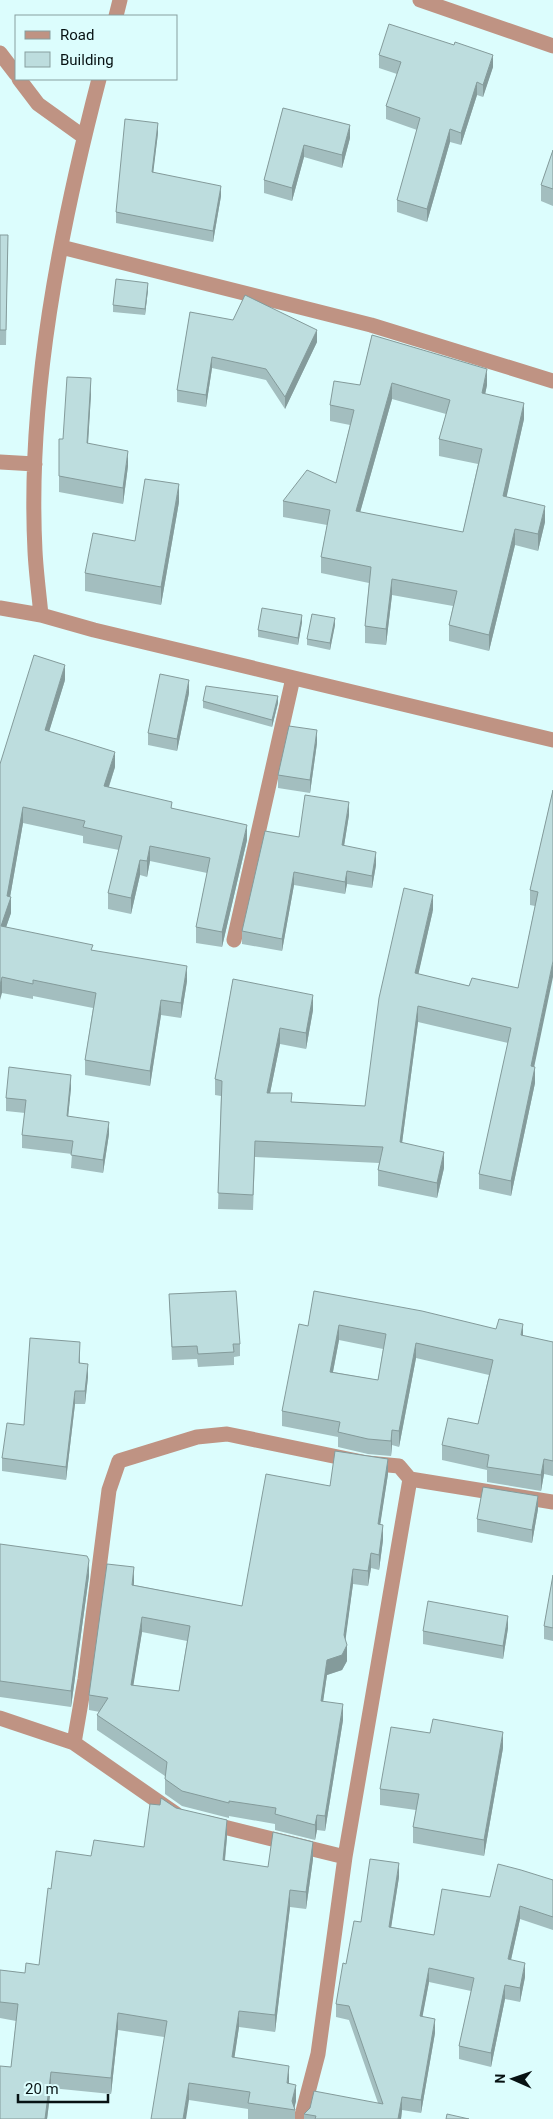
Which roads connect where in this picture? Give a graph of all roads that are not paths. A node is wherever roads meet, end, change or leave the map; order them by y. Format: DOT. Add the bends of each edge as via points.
graph roads {
  1 [pos="120,0"];
  2 [pos="420,0"];
  3 [pos="116,15"];
  4 [pos="553,46"];
  5 [pos="0,53"];
  6 [pos="15,73"];
  7 [pos="21,80"];
  8 [pos="100,80"];
  9 [pos="84,137"];
  10 [pos="61,247"];
  11 [pos="553,382"];
  12 [pos="0,462"];
  13 [pos="35,464"];
  14 [pos="0,608"];
  15 [pos="42,615"];
  16 [pos="293,678"];
  17 [pos="553,740"];
  18 [pos="234,940"];
  19 [pos="410,1479"];
  20 [pos="553,1502"];
  21 [pos="0,1718"];
  22 [pos="74,1743"];
  23 [pos="345,1857"];
  24 [pos="301,2119"];
  1 -- 3 [label="street"];
  2 -- 4 [label="street"];
  5 -- 6 [label="street"];
  7 -- 9 [label="street" via="38,104"];
  8 -- 9 [label="street"];
  9 -- 10 [label="street"];
  10 -- 11 [label="street" via="371,325"];
  10 -- 13 [label="street" via="46,342"];
  12 -- 13 [label="street"];
  13 -- 15 [label="street" via="35,551"];
  14 -- 15 [label="street"];
  15 -- 16 [label="street"];
  16 -- 17 [label="street"];
  16 -- 18 [label="street"];
  19 -- 20 [label="street"];
  19 -- 22 [label="street" via="398,1466 367,1463 227,1434 197,1437 119,1461 109,1490 86,1679"];
  19 -- 23 [label="street"];
  21 -- 22 [label="street"];
  22 -- 23 [label="street" via="178,1815"];
  23 -- 24 [label="street" via="318,2054"];
}
